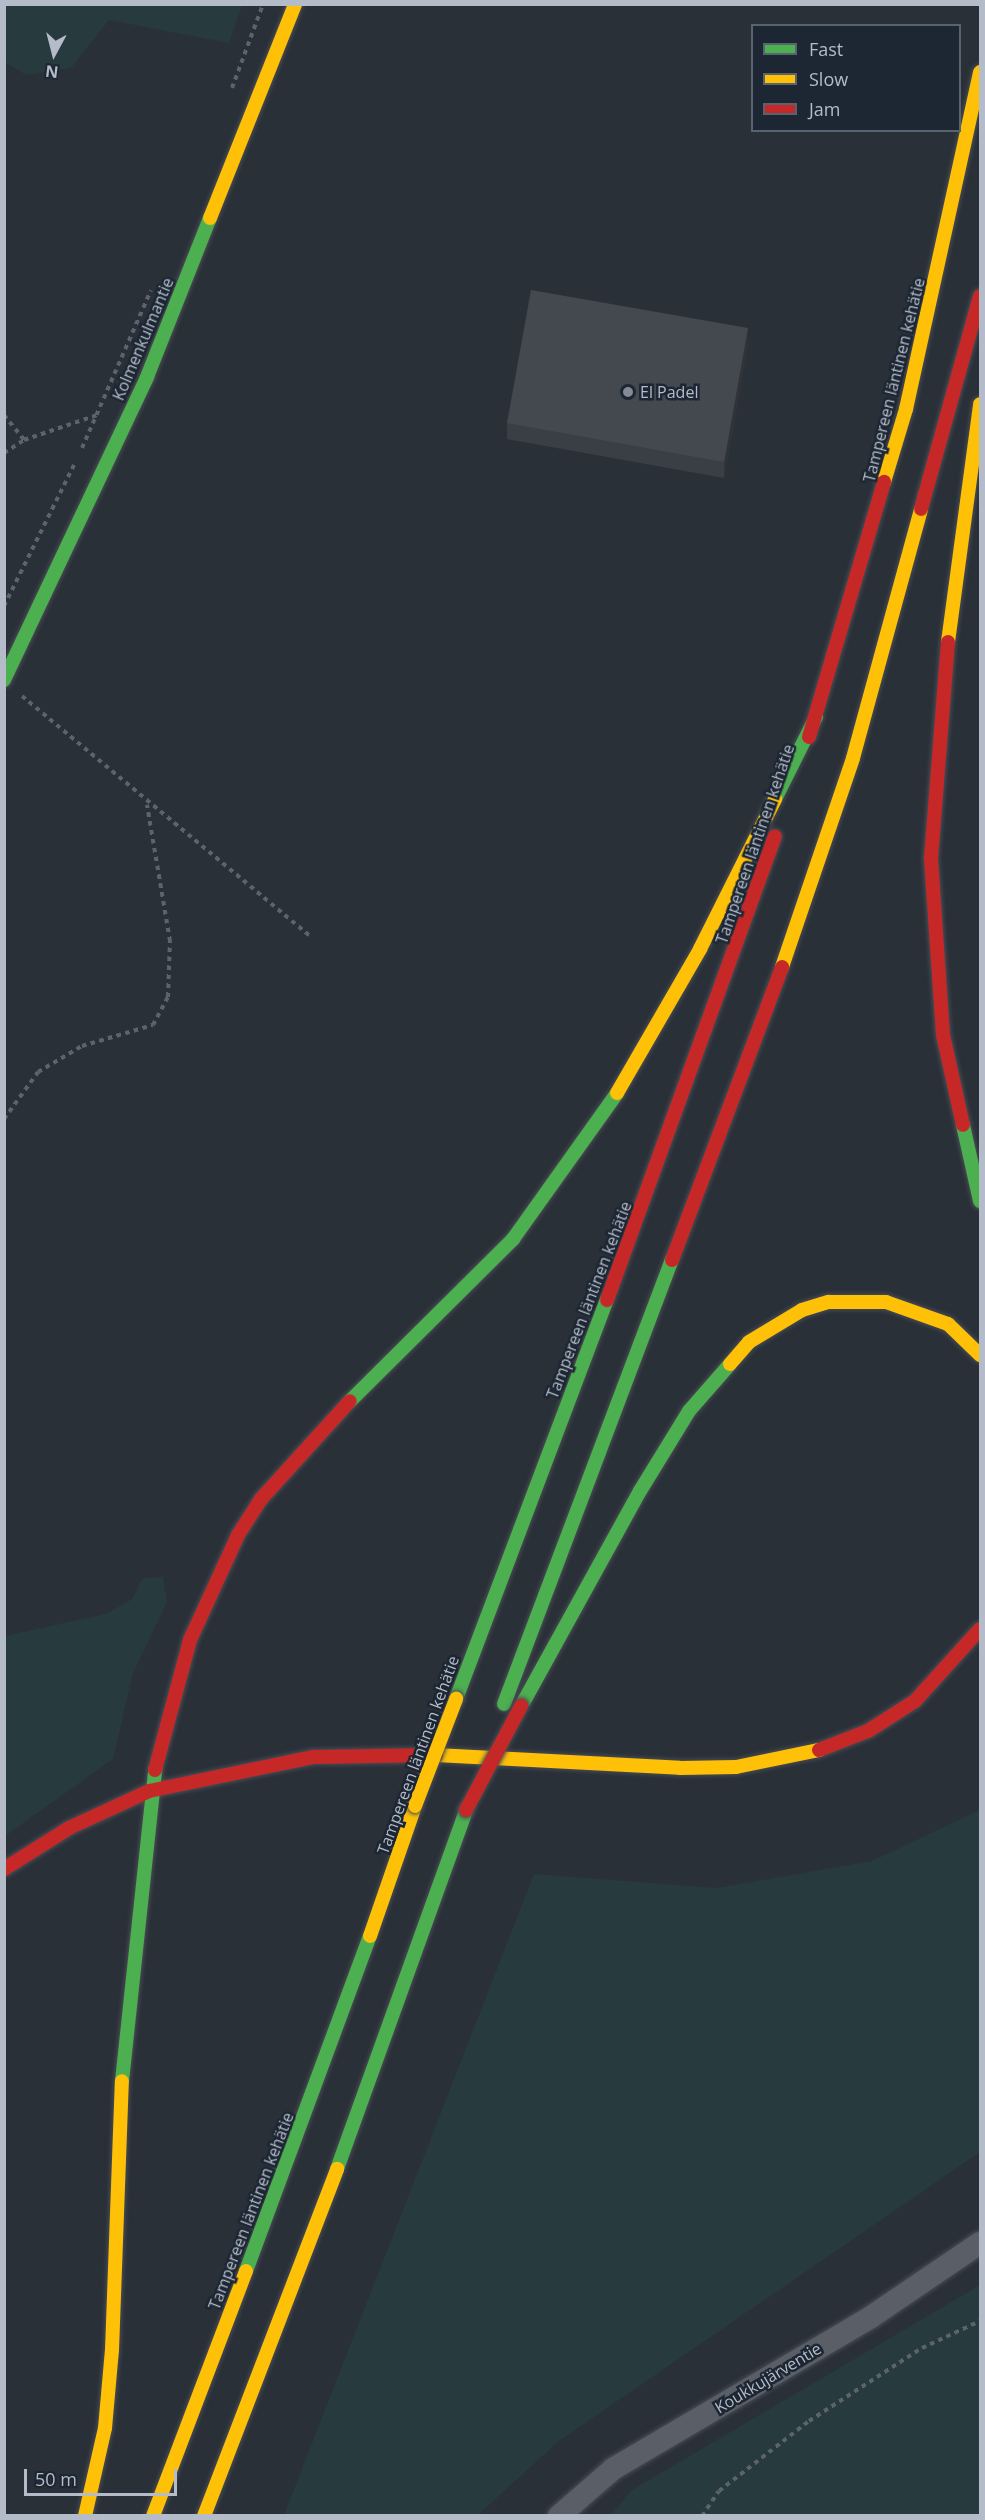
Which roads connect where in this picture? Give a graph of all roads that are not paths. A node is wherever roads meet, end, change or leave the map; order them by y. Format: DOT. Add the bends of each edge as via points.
graph roads {
  1 [pos="295,4"];
  2 [pos="981,72"];
  3 [pos="981,296"];
  4 [pos="981,404"];
  5 [pos="9,684"];
  6 [pos="816,717"];
  7 [pos="981,1201"];
  8 [pos="981,1355"];
  9 [pos="981,1629"];
  10 [pos="149,1791"];
  11 [pos="466,1810"];
  12 [pos="4,1869"];
  13 [pos="981,2243"];
  14 [pos="85,2516"];
  15 [pos="153,2516"];
  16 [pos="204,2516"];
  17 [pos="559,2516"];
  1 -- 5 [label="main road, Kolmenkulmantie" via="128,417"];
  2 -- 6 [label="main road, Tampereen läntinen kehätie" via="906,409"];
  3 -- 11 [label="main road, bridge" via="838,802 770,1002"];
  4 -- 7 [label="main road" via="941,687 931,859 943,1035"];
  6 -- 10 [label="main road" via="700,949 599,1124 513,1239 310,1442 238,1535 190,1640"];
  6 -- 15 [label="main road, Tampereen läntinen kehätie, bridge" via="719,1000"];
  8 -- 11 [label="main road, bridge" via="948,1324 886,1302 829,1302 802,1310 749,1342 689,1412 646,1481"];
  9 -- 10 [label="main road" via="930,1688 892,1718 838,1744 776,1761 680,1768 387,1752 248,1767"];
  10 -- 12 [label="main road" via="69,1828"];
  10 -- 14 [label="main road" via="124,2023 112,2350 105,2428"];
  11 -- 16 [label="main road" via="297,2280"];
  13 -- 17 [label="street, Koukkujärventie" via="871,2317 613,2469"];
}
